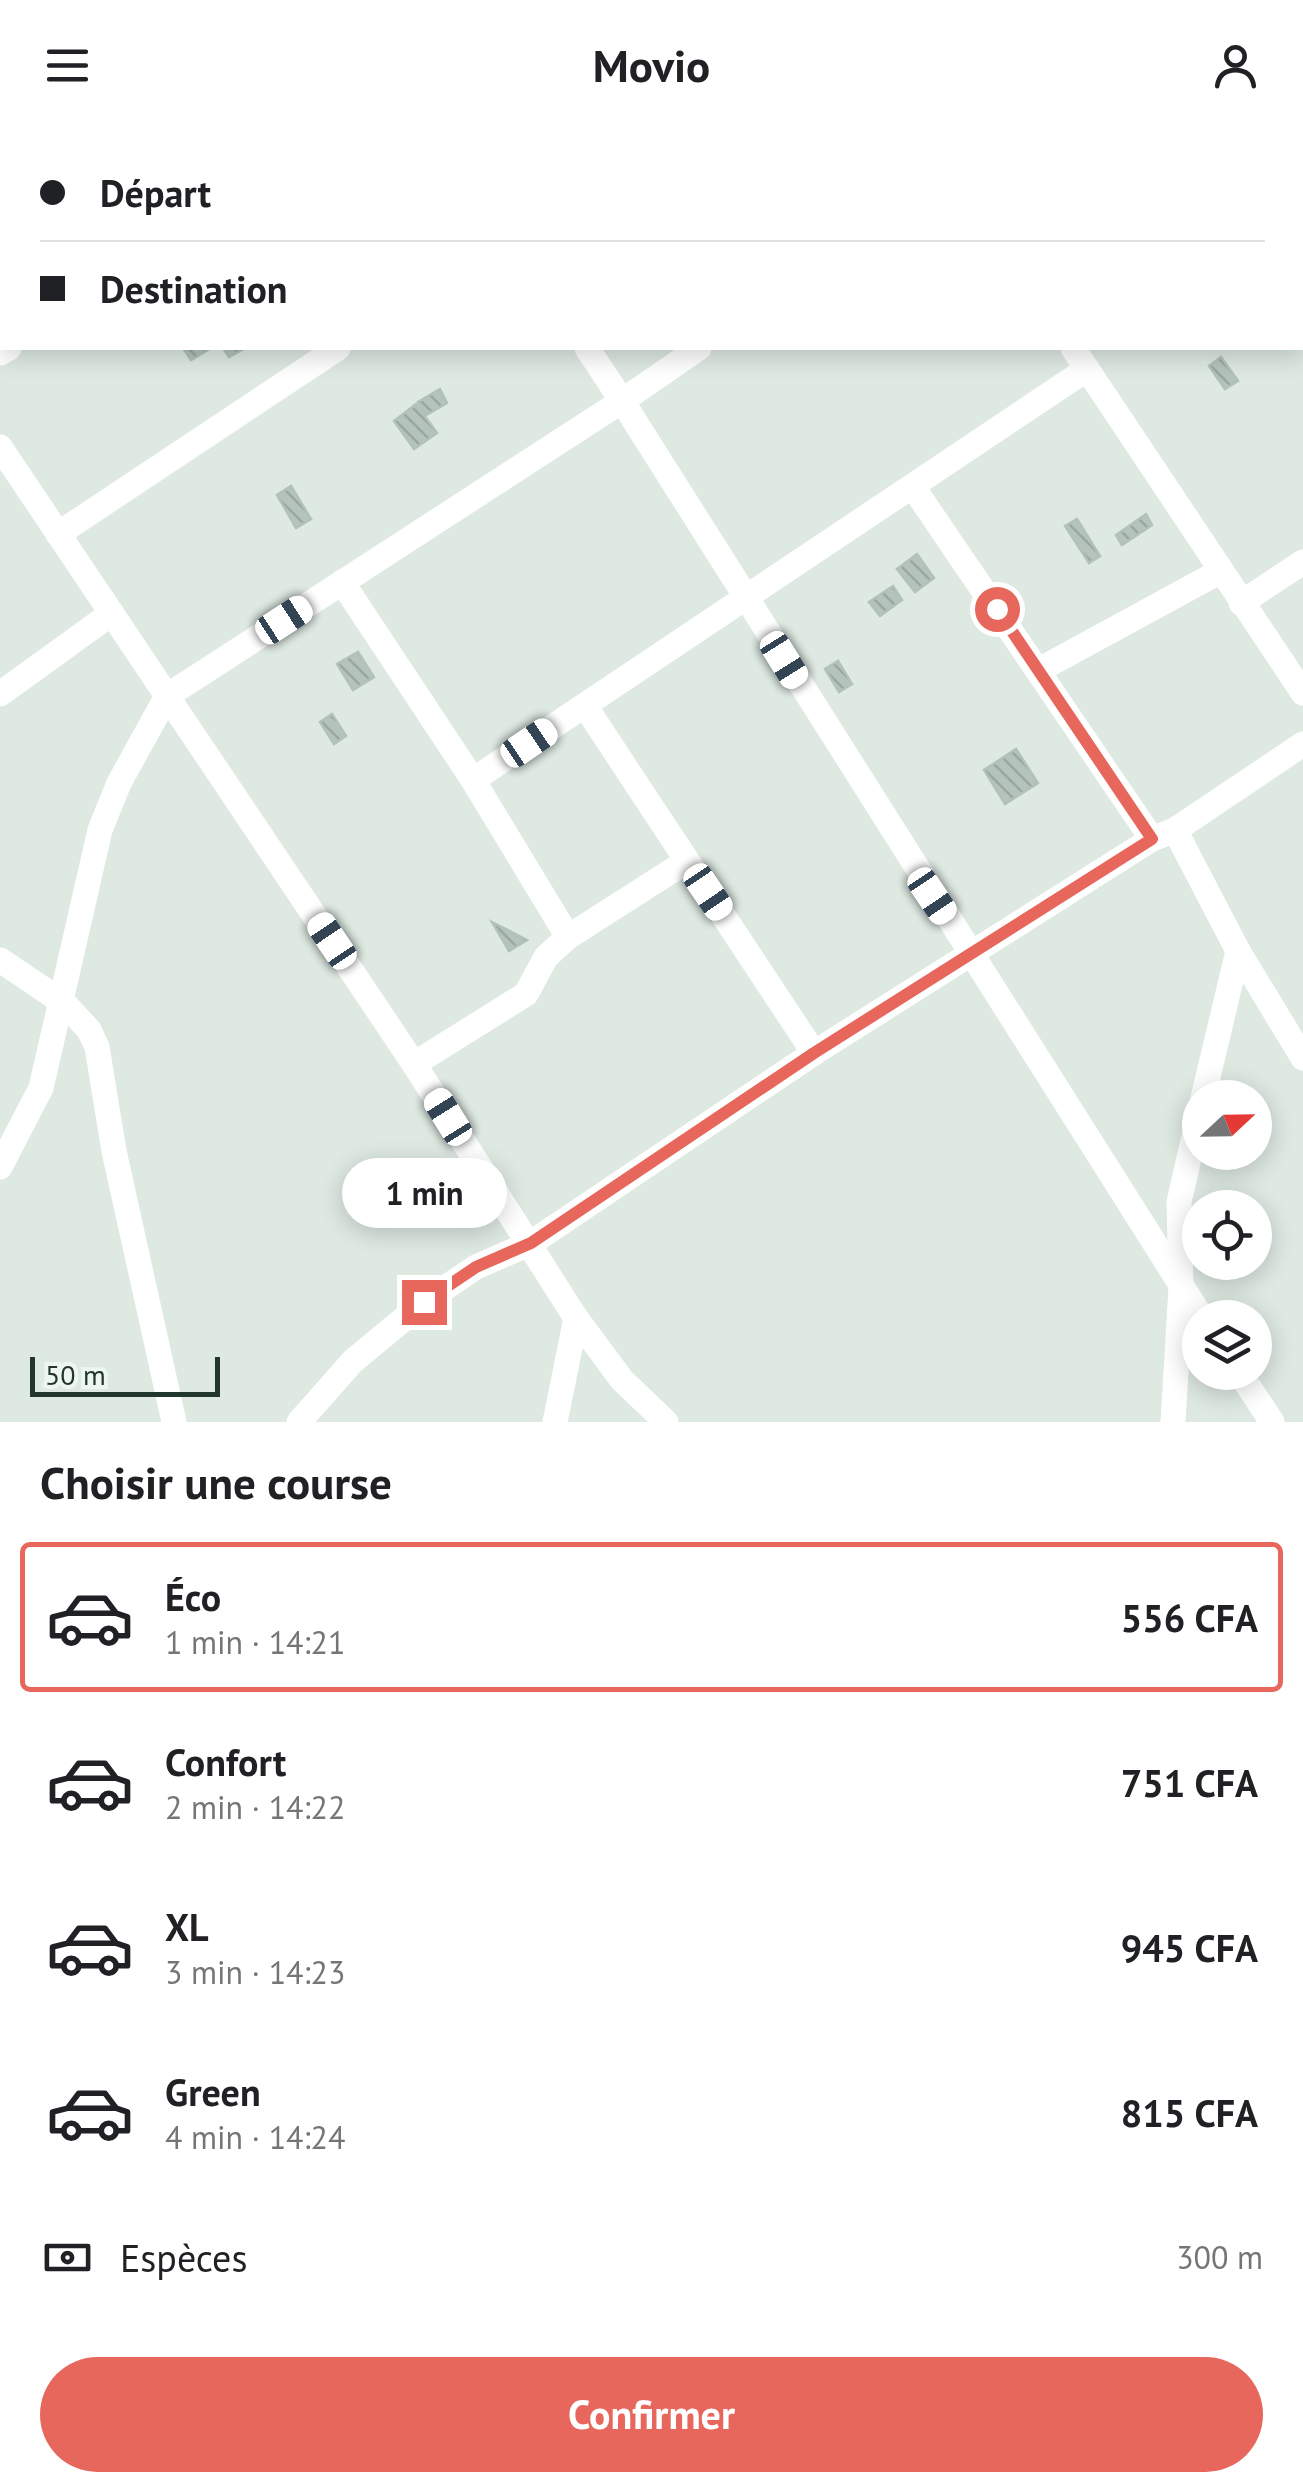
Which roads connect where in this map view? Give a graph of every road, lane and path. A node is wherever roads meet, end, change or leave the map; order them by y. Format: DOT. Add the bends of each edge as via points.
graph roads {
  1 [pos="335,350"];
  2 [pos="588,350"];
  3 [pos="696,350"];
  4 [pos="1080,358"];
  5 [pos="622,401"];
  6 [pos="0,448"];
  7 [pos="913,488"];
  8 [pos="58,534"];
  9 [pos="1303,562"];
  10 [pos="1219,572"];
  11 [pos="342,582"];
  12 [pos="746,598"];
  13 [pos="1241,603"];
  14 [pos="112,613"];
  15 [pos="1039,670"];
  16 [pos="1303,692"];
  17 [pos="0,694"];
  18 [pos="168,696"];
  19 [pos="585,706"];
  20 [pos="1303,744"];
  21 [pos="474,780"];
  22 [pos="1163,834"];
  23 [pos="687,860"];
  24 [pos="568,937"];
  25 [pos="1238,950"];
  26 [pos="971,953"];
  27 [pos="0,960"];
  28 [pos="64,1003"];
  29 [pos="814,1053"];
  30 [pos="1303,1058"];
  31 [pos="414,1064"];
  32 [pos="1207,1080"];
  33 [pos="0,1166"];
  34 [pos="1186,1170"];
  35 [pos="531,1243"];
  36 [pos="1181,1287"];
  37 [pos="1190,1300"];
  38 [pos="576,1318"];
  39 [pos="1251,1390"];
  40 [pos="174,1422"];
  41 [pos="299,1422"];
  42 [pos="555,1422"];
  43 [pos="666,1422"];
  44 [pos="1173,1422"];
  45 [pos="1272,1422"];
  1 -- 8 [label="street"];
  2 -- 5 [label="street"];
  3 -- 5 [label="street"];
  4 -- 7 [label="street"];
  4 -- 10 [label="street"];
  5 -- 11 [label="street"];
  5 -- 12 [label="street"];
  6 -- 8 [label="street"];
  7 -- 12 [label="street"];
  7 -- 15 [label="street"];
  8 -- 14 [label="street"];
  9 -- 13 [label="street"];
  10 -- 13 [label="street"];
  10 -- 15 [label="street"];
  11 -- 18 [label="street"];
  11 -- 21 [label="street"];
  12 -- 19 [label="street"];
  12 -- 26 [label="street"];
  13 -- 16 [label="street"];
  14 -- 17 [label="street"];
  14 -- 18 [label="street"];
  15 -- 22 [label="street"];
  18 -- 28 [label="street" via="100,830"];
  18 -- 31 [label="street"];
  19 -- 21 [label="street"];
  19 -- 23 [label="street"];
  20 -- 22 [label="street"];
  21 -- 24 [label="street"];
  22 -- 25 [label="street"];
  22 -- 26 [label="street"];
  23 -- 24 [label="street"];
  23 -- 29 [label="street"];
  24 -- 31 [label="street" via="546,956 526,994"];
  25 -- 30 [label="street"];
  25 -- 32 [label="street"];
  26 -- 29 [label="street"];
  26 -- 36 [label="street"];
  27 -- 28 [label="street"];
  28 -- 33 [label="street" via="41,1088"];
  28 -- 40 [label="street" via="97,1047"];
  29 -- 35 [label="street"];
  31 -- 35 [label="street"];
  34 -- 36 [label="street" via="1179,1202"];
  35 -- 38 [label="street"];
  35 -- 41 [label="street" via="476,1267 424,1302 353,1361"];
  36 -- 37 [label="street"];
  36 -- 44 [label="street"];
  38 -- 42 [label="street"];
  38 -- 43 [label="street" via="622,1380"];
  39 -- 45 [label="street"];
}
